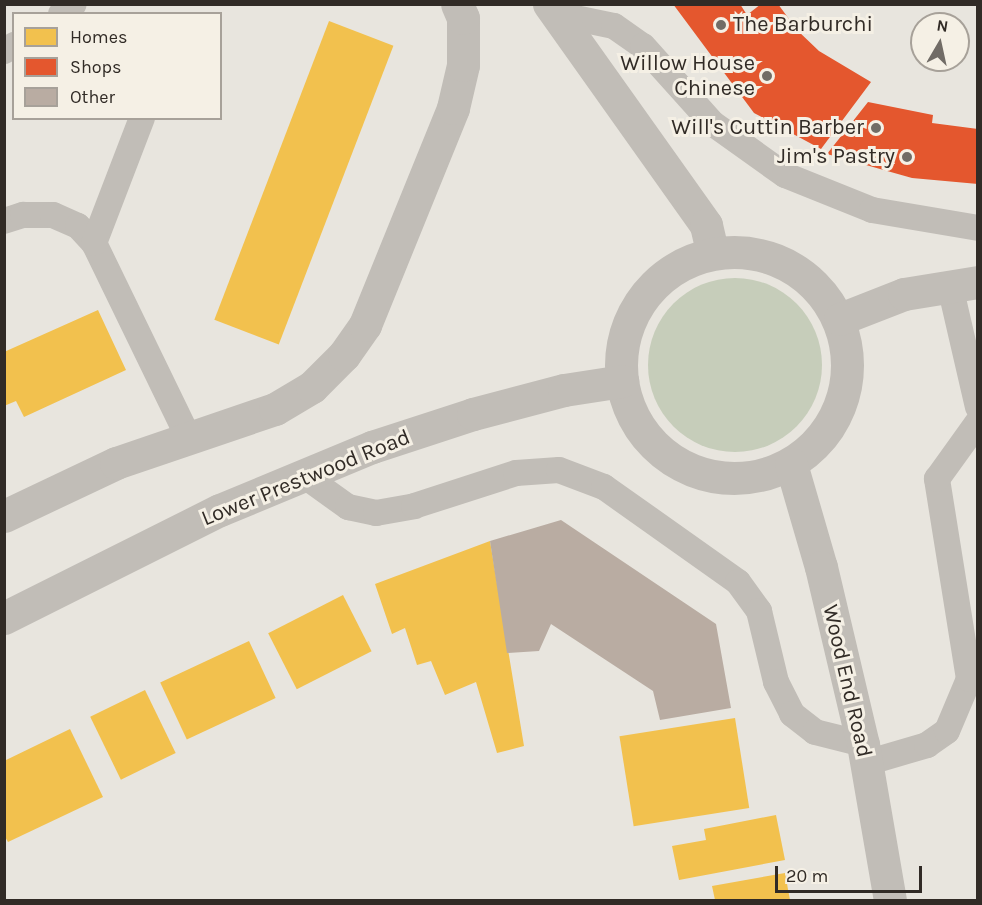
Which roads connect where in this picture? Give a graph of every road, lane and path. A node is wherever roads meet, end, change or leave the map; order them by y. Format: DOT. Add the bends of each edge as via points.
graph roads {
  1 [pos="457,4"];
  2 [pos="553,9"];
  3 [pos="141,120"];
  4 [pos="4,221"];
  5 [pos="978,228"];
  6 [pos="94,243"];
  7 [pos="712,251"];
  8 [pos="964,284"];
  9 [pos="840,319"];
  10 [pos="622,381"];
  11 [pos="977,408"];
  12 [pos="189,439"];
  13 [pos="791,464"];
  14 [pos="302,474"];
  15 [pos="4,516"];
  16 [pos="4,618"];
  17 [pos="864,754"];
  18 [pos="890,900"];
  1 -- 12 [label="street" via="463,18 463,65 453,108 364,325 344,355 312,387 275,409"];
  2 -- 5 [label="lane" via="614,26 643,45 712,123 785,175 872,210"];
  2 -- 7 [label="street" via="706,225"];
  3 -- 6 [label="lane"];
  4 -- 6 [label="lane" via="23,215 53,215 78,226"];
  6 -- 12 [label="lane"];
  7 -- 9 [label="street" via="765,256 798,272 822,294"];
  7 -- 10 [label="street" via="681,264 639,302 626,330"];
  8 -- 9 [label="street" via="904,294"];
  8 -- 11 [label="lane"];
  9 -- 13 [label="street" via="847,359 844,390 831,423"];
  10 -- 13 [label="street" via="636,423 658,449 687,468 721,478 749,477"];
  10 -- 14 [label="street, Lower Prestwood Road" via="564,390 472,414"];
  11 -- 17 [label="lane" via="937,479 969,680 947,731 927,745"];
  12 -- 15 [label="street" via="116,463"];
  13 -- 17 [label="street, Wood End Road" via="821,567"];
  14 -- 16 [label="street, Lower Prestwood Road" via="220,510"];
  14 -- 17 [label="lane" via="348,507 376,513 414,506 516,473 559,470 604,487 738,582 759,610 776,682 792,714 815,732"];
  17 -- 18 [label="street, Wood End Road"];
}
